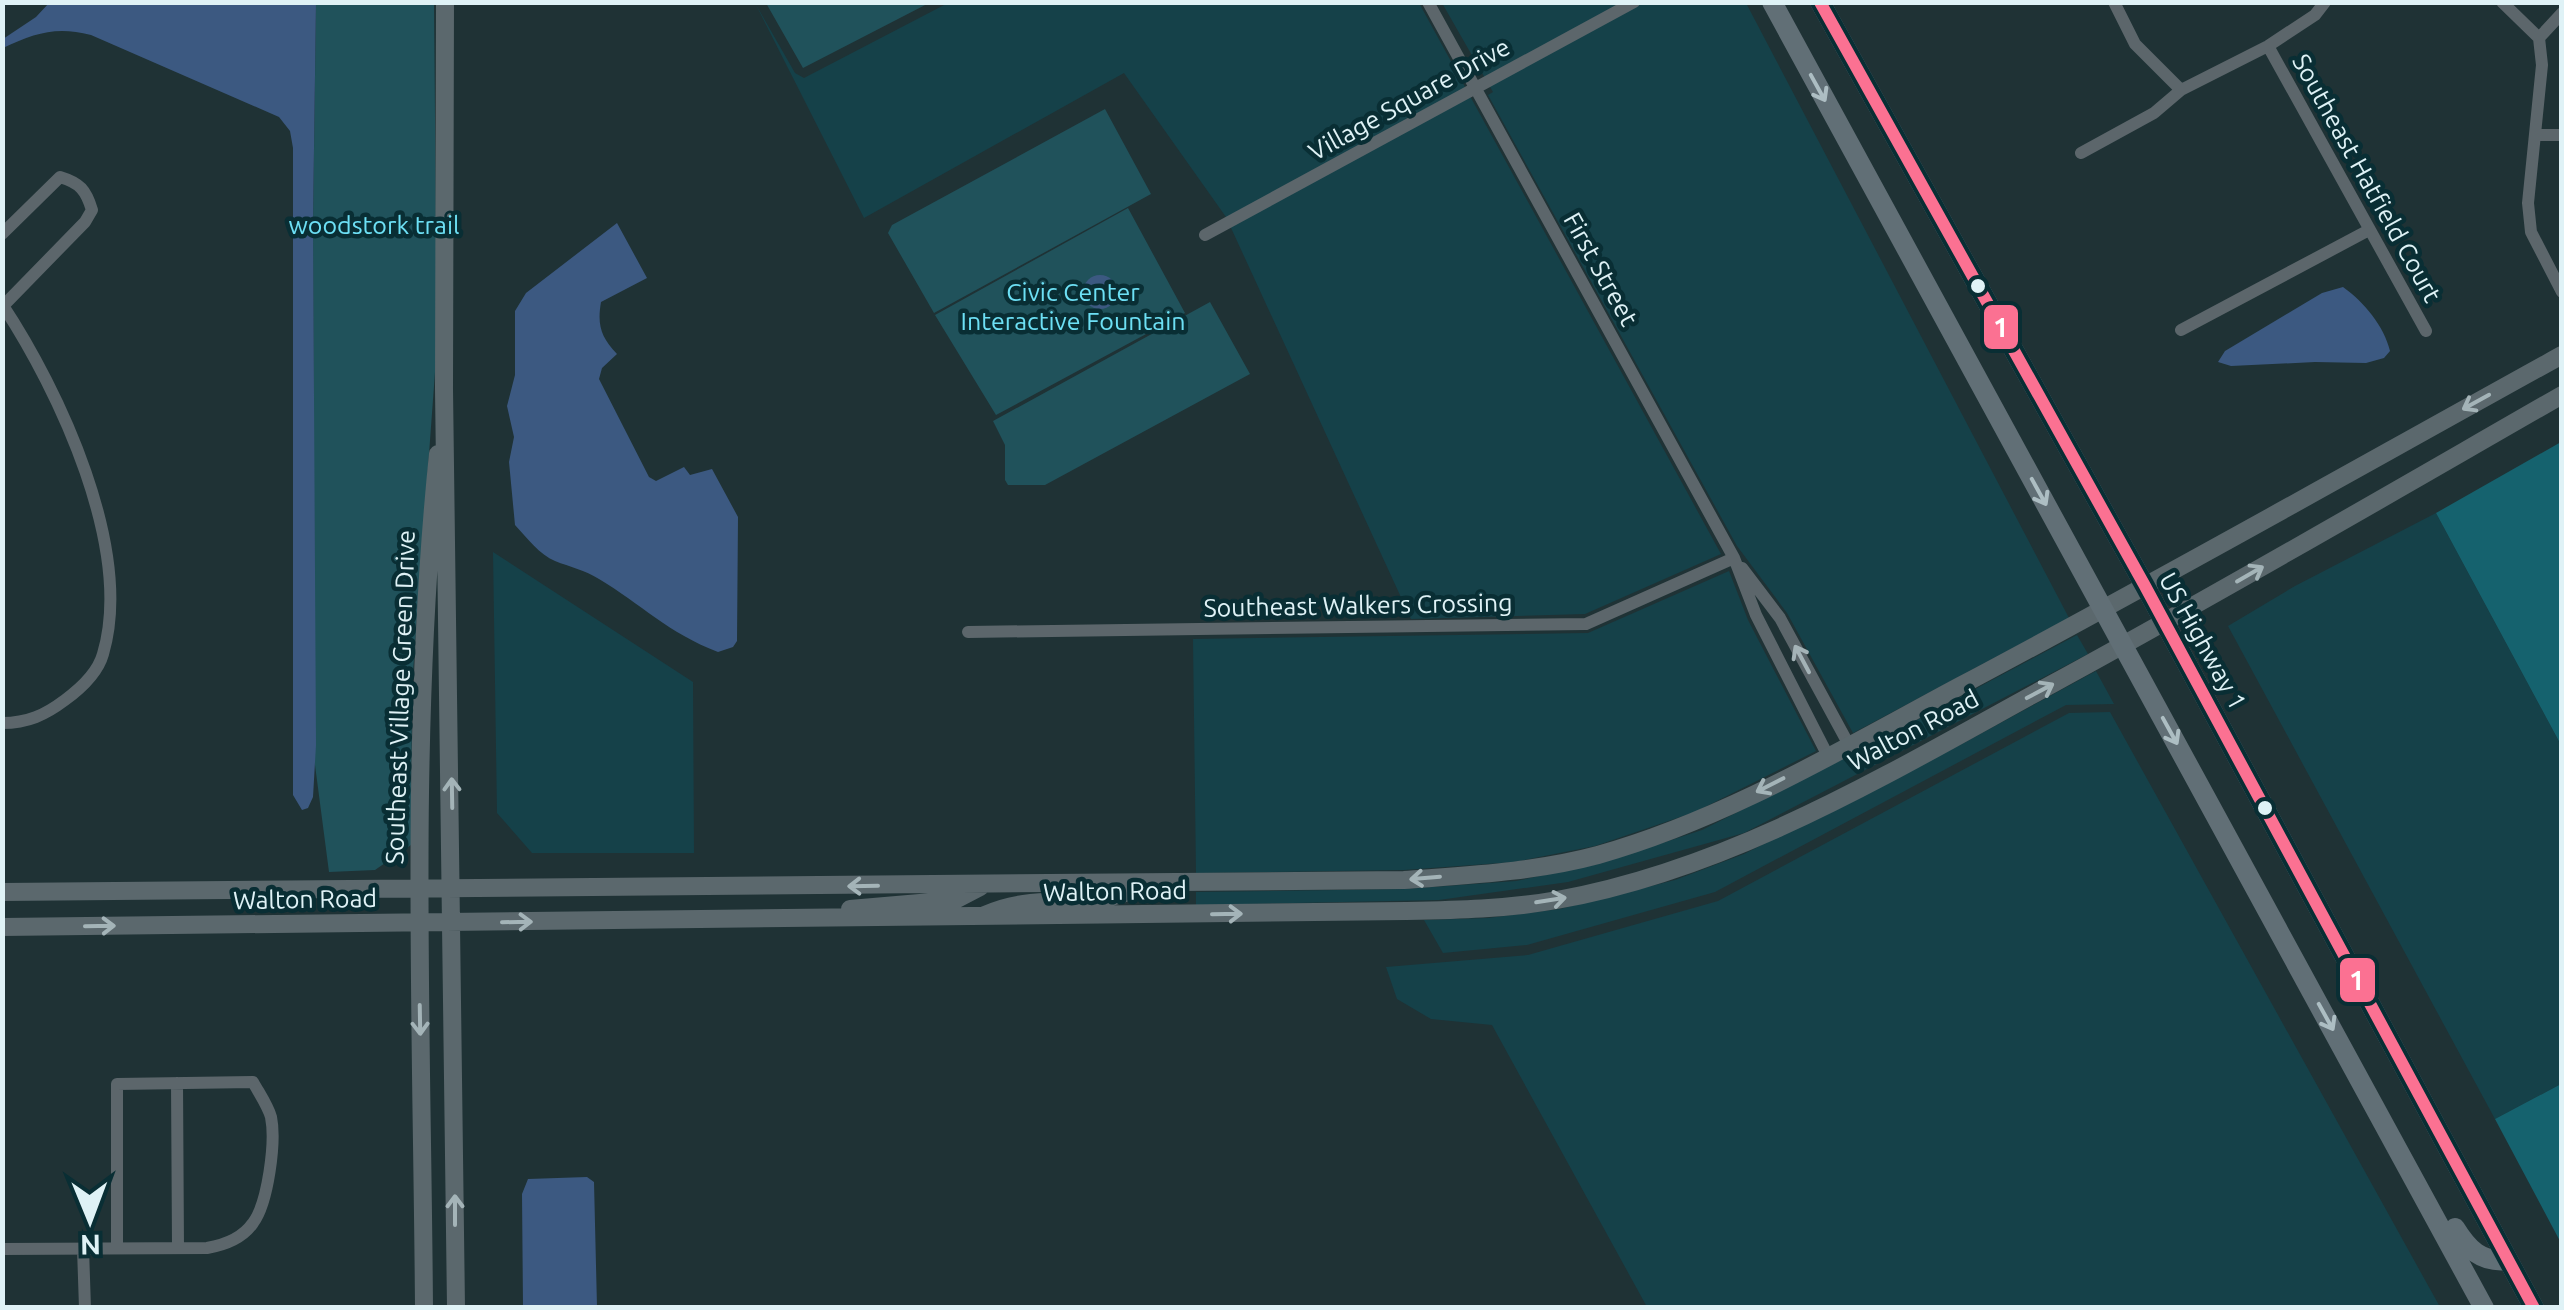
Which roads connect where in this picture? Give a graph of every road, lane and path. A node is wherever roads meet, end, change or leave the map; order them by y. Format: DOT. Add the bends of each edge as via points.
graph roads {
  1 [pos="445,2"];
  2 [pos="1428,2"];
  3 [pos="1634,2"];
  4 [pos="1772,2"];
  5 [pos="1820,2"];
  6 [pos="2114,2"];
  7 [pos="2324,2"];
  8 [pos="2502,2"];
  9 [pos="2562,13"];
  10 [pos="2539,38"];
  11 [pos="2268,46"];
  12 [pos="1474,89"];
  13 [pos="2181,90"];
  14 [pos="2535,135"];
  15 [pos="2562,135"];
  16 [pos="2081,152"];
  17 [pos="2369,230"];
  18 [pos="2,234"];
  19 [pos="1205,236"];
  20 [pos="2562,292"];
  21 [pos="3,305"];
  22 [pos="2181,330"];
  23 [pos="2426,331"];
  24 [pos="2562,355"];
  25 [pos="444,389"];
  26 [pos="2562,394"];
  27 [pos="1734,558"];
  28 [pos="2145,586"];
  29 [pos="2104,610"];
  30 [pos="2165,623"];
  31 [pos="968,632"];
  32 [pos="2123,646"];
  33 [pos="2,723"];
  34 [pos="1850,745"];
  35 [pos="1828,756"];
  36 [pos="1148,882"];
  37 [pos="986,884"];
  38 [pos="419,890"];
  39 [pos="452,890"];
  40 [pos="2,892"];
  41 [pos="811,918"];
  42 [pos="978,918"];
  43 [pos="420,923"];
  44 [pos="453,923"];
  45 [pos="2,927"];
  46 [pos="177,1083"];
  47 [pos="2433,1213"];
  48 [pos="83,1248"];
  49 [pos="117,1248"];
  50 [pos="178,1248"];
  51 [pos="2,1249"];
  52 [pos="2508,1260"];
  53 [pos="85,1308"];
  54 [pos="424,1308"];
  55 [pos="456,1308"];
  56 [pos="2484,1308"];
  57 [pos="2534,1308"];
  1 -- 25 [label="main road, Southeast Village Green Drive"];
  2 -- 12 [label="street, First Street"];
  3 -- 12 [label="street, Village Square Drive"];
  4 -- 29 [label="main road, one-way"];
  5 -- 28 [label="main road, US Highway 1"];
  6 -- 13 [label="street" via="2135,44"];
  7 -- 11 [label="street" via="2316,15"];
  8 -- 10 [label="street"];
  9 -- 10 [label="street"];
  10 -- 14 [label="street"];
  11 -- 13 [label="street"];
  11 -- 17 [label="street, Southeast Hatfield Court"];
  12 -- 19 [label="street, Village Square Drive"];
  12 -- 27 [label="street, First Street"];
  13 -- 16 [label="street" via="2154,113"];
  14 -- 15 [label="street"];
  14 -- 20 [label="street" via="2531,232"];
  17 -- 22 [label="street"];
  17 -- 23 [label="street, Southeast Hatfield Court"];
  18 -- 21 [label="street" via="60,177 87,193 92,210 84,222"];
  21 -- 33 [label="street" via="68,422 104,540 110,604 103,656 82,687 46,714"];
  24 -- 28 [label="main road, Walton Road, one-way"];
  25 -- 38 [label="main road, Southeast Village Green Drive" via="427,560"];
  39 -- 25 [label="main road, Southeast Village Green Drive, one-way"];
  30 -- 26 [label="main road, Walton Road, one-way"];
  27 -- 31 [label="street, Southeast Walkers Crossing" via="1586,624"];
  34 -- 27 [label="street, First Street, one-way" via="1780,618"];
  27 -- 35 [label="street, First Street" via="1756,616"];
  28 -- 29 [label="main road, Walton Road"];
  28 -- 30 [label="main road, US Highway 1"];
  29 -- 32 [label="main road"];
  29 -- 34 [label="main road, Walton Road"];
  30 -- 32 [label="main road, Walton Road"];
  30 -- 52 [label="main road, US Highway 1"];
  42 -- 32 [label="main road, Walton Road, one-way" via="1438,910 1558,900 1742,845"];
  32 -- 47 [label="main road, one-way"];
  34 -- 35 [label="main road, Walton Road"];
  35 -- 36 [label="main road, Walton Road, one-way" via="1698,821 1597,855 1515,871 1404,880"];
  36 -- 37 [label="main road, Walton Road"];
  36 -- 42 [label="main road" via="1110,899 1018,902"];
  37 -- 39 [label="main road, Walton Road, one-way"];
  37 -- 41 [label="main road" via="955,900"];
  38 -- 39 [label="main road, Walton Road"];
  38 -- 40 [label="main road, Walton Road"];
  38 -- 43 [label="main road, Southeast Village Green Drive"];
  39 -- 44 [label="main road, Southeast Village Green Drive"];
  41 -- 42 [label="main road, Walton Road"];
  44 -- 41 [label="main road, Walton Road, one-way"];
  43 -- 44 [label="main road, Walton Road"];
  45 -- 43 [label="main road, Walton Road, one-way"];
  43 -- 54 [label="main road, Southeast Village Green Drive, one-way"];
  55 -- 44 [label="main road, Southeast Village Green Drive, one-way"];
  46 -- 49 [label="street" via="117,1084"];
  46 -- 50 [label="street"];
  46 -- 50 [label="street" via="253,1082 270,1116 271,1150 256,1220 243,1234 224,1246"];
  47 -- 52 [label="main road" via="2452,1223 2478,1255"];
  47 -- 56 [label="main road"];
  48 -- 49 [label="street"];
  48 -- 51 [label="street"];
  48 -- 53 [label="street"];
  49 -- 50 [label="street"];
  52 -- 57 [label="main road, US Highway 1"];
}
